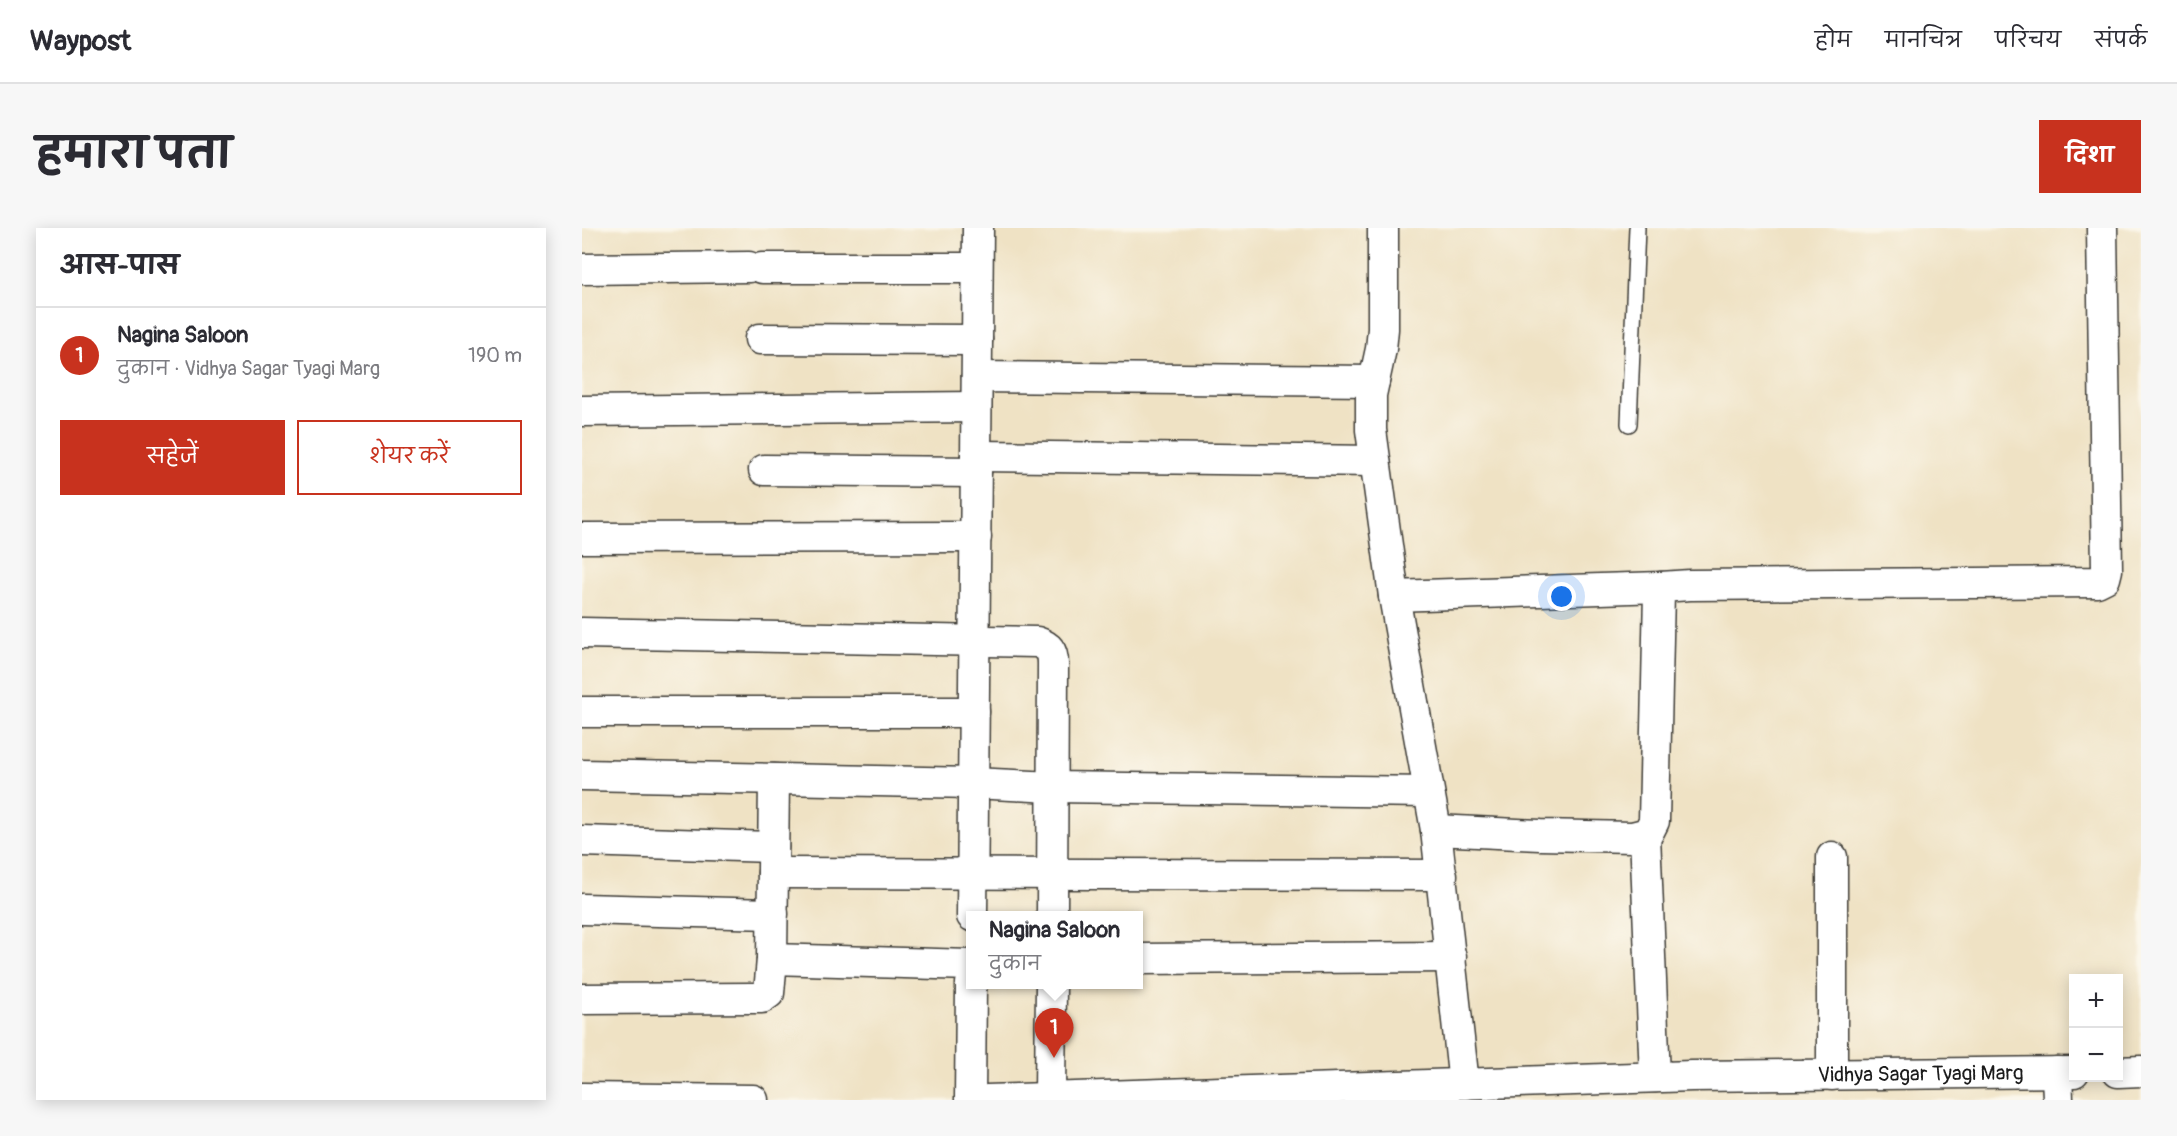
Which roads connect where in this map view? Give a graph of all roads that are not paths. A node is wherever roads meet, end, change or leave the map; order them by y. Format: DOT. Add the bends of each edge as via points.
graph roads {
  1 [pos="978,228"];
  2 [pos="1383,228"];
  3 [pos="1637,228"];
  4 [pos="2102,228"];
  5 [pos="977,268"];
  6 [pos="582,269"];
  7 [pos="760,339"];
  8 [pos="977,340"];
  9 [pos="977,377"];
  10 [pos="1374,381"];
  11 [pos="976,408"];
  12 [pos="582,411"];
  13 [pos="1629,424"];
  14 [pos="1376,460"];
  15 [pos="976,464"];
  16 [pos="764,470"];
  17 [pos="976,537"];
  18 [pos="582,538"];
  19 [pos="1660,587"];
  20 [pos="1394,596"];
  21 [pos="582,633"];
  22 [pos="975,640"];
  23 [pos="582,712"];
  24 [pos="974,712"];
  25 [pos="582,775"];
  26 [pos="774,779"];
  27 [pos="973,783"];
  28 [pos="1052,787"];
  29 [pos="1428,792"];
  30 [pos="1436,830"];
  31 [pos="1645,835"];
  32 [pos="582,841"];
  33 [pos="1832,857"];
  34 [pos="773,860"];
  35 [pos="972,873"];
  36 [pos="1052,874"];
  37 [pos="1442,875"];
  38 [pos="582,909"];
  39 [pos="972,911"];
  40 [pos="1052,911"];
  41 [pos="772,914"];
  42 [pos="1451,957"];
  43 [pos="1143,958"];
  44 [pos="772,959"];
  45 [pos="966,964"];
  46 [pos="971,989"];
  47 [pos="1051,989"];
  48 [pos="582,999"];
  49 [pos="2141,1071"];
  50 [pos="2123,1072"];
  51 [pos="1832,1075"];
  52 [pos="1655,1077"];
  53 [pos="2063,1081"];
  54 [pos="1464,1084"];
  55 [pos="582,1098"];
  56 [pos="1050,1098"];
  57 [pos="1141,1098"];
  58 [pos="753,1100"];
  59 [pos="970,1100"];
  60 [pos="987,1100"];
  1 -- 5 [label="street"];
  2 -- 10 [label="street" via="1383,329"];
  3 -- 13 [label="lane"];
  4 -- 19 [label="street" via="2105,578 2097,582"];
  5 -- 6 [label="street"];
  5 -- 8 [label="street"];
  7 -- 8 [label="street"];
  8 -- 9 [label="street"];
  9 -- 10 [label="street"];
  9 -- 11 [label="street"];
  10 -- 14 [label="street" via="1371,430"];
  11 -- 12 [label="street"];
  11 -- 15 [label="street"];
  14 -- 15 [label="street"];
  14 -- 20 [label="street"];
  15 -- 16 [label="street"];
  15 -- 17 [label="street"];
  17 -- 18 [label="street"];
  17 -- 22 [label="street"];
  19 -- 20 [label="street"];
  19 -- 31 [label="street" via="1654,821"];
  20 -- 29 [label="street"];
  21 -- 22 [label="street"];
  22 -- 24 [label="street"];
  22 -- 28 [label="street" via="1038,642 1048,646 1053,655"];
  23 -- 24 [label="street"];
  24 -- 27 [label="street"];
  25 -- 26 [label="street"];
  26 -- 27 [label="street"];
  26 -- 34 [label="street"];
  27 -- 28 [label="street"];
  27 -- 35 [label="street"];
  28 -- 29 [label="street"];
  28 -- 36 [label="street"];
  29 -- 30 [label="street"];
  30 -- 31 [label="street"];
  30 -- 37 [label="street"];
  31 -- 52 [label="street"];
  32 -- 34 [label="street"];
  33 -- 51 [label="street"];
  34 -- 35 [label="street"];
  34 -- 41 [label="street"];
  35 -- 36 [label="street"];
  35 -- 39 [label="street"];
  36 -- 37 [label="street"];
  36 -- 40 [label="street"];
  37 -- 42 [label="street"];
  38 -- 41 [label="street"];
  41 -- 44 [label="street"];
  42 -- 43 [label="street"];
  42 -- 54 [label="street"];
  44 -- 45 [label="street"];
  44 -- 48 [label="street" via="769,993 762,998"];
  46 -- 59 [label="street"];
  47 -- 56 [label="street"];
  49 -- 50 [label="street"];
  51 -- 52 [label="street, Vidhya Sagar Tyagi Marg"];
  51 -- 53 [label="street, Vidhya Sagar Tyagi Marg"];
  52 -- 54 [label="street, Vidhya Sagar Tyagi Marg"];
  54 -- 57 [label="street, Vidhya Sagar Tyagi Marg"];
  55 -- 58 [label="street"];
  56 -- 57 [label="street, Vidhya Sagar Tyagi Marg"];
  56 -- 60 [label="street, Vidhya Sagar Tyagi Marg"];
}
